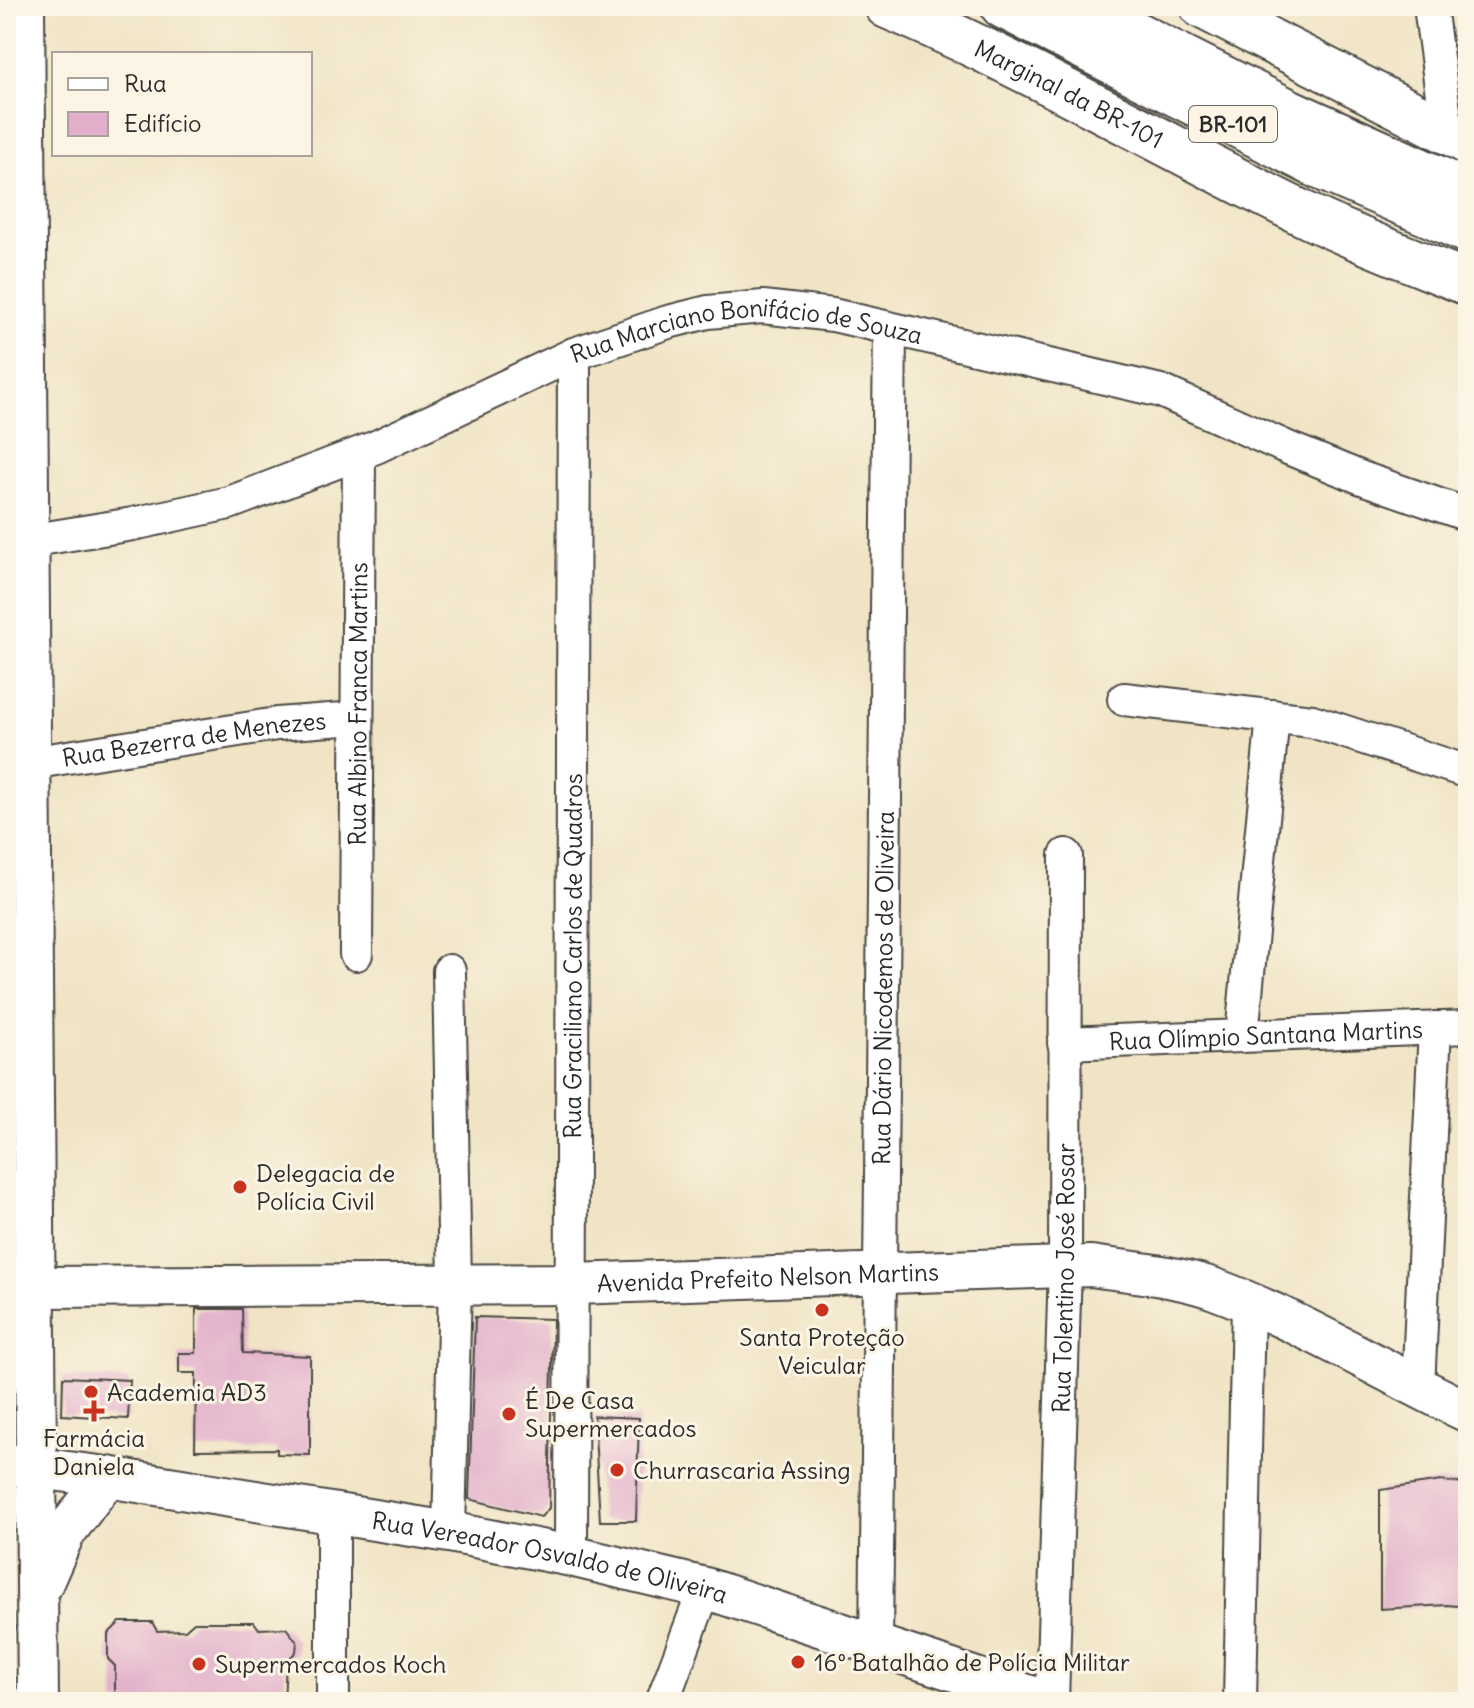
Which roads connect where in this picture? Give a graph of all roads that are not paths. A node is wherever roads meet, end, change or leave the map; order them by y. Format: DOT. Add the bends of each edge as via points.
graph roads {
  1 [pos="24,6"];
  2 [pos="887,6"];
  3 [pos="932,6"];
  4 [pos="1003,6"];
  5 [pos="1080,6"];
  6 [pos="1202,6"];
  7 [pos="1430,6"];
  8 [pos="1032,75"];
  9 [pos="1457,137"];
  10 [pos="1468,192"];
  11 [pos="1468,231"];
  12 [pos="1468,283"];
  13 [pos="890,330"];
  14 [pos="574,354"];
  15 [pos="359,455"];
  16 [pos="1468,515"];
  17 [pos="28,541"];
  18 [pos="1124,699"];
  19 [pos="1273,716"];
  20 [pos="357,718"];
  21 [pos="30,763"];
  22 [pos="1468,772"];
  23 [pos="1066,855"];
  24 [pos="356,954"];
  25 [pos="449,971"];
  26 [pos="1468,1027"];
  27 [pos="1435,1028"];
  28 [pos="1242,1035"];
  29 [pos="1064,1043"];
  30 [pos="1065,1265"];
  31 [pos="881,1271"];
  32 [pos="455,1283"];
  33 [pos="574,1284"];
  34 [pos="36,1287"];
  35 [pos="1248,1303"];
  36 [pos="1418,1388"];
  37 [pos="1468,1412"];
  38 [pos="21,1466"];
  39 [pos="107,1477"];
  40 [pos="333,1514"];
  41 [pos="449,1532"];
  42 [pos="571,1556"];
  43 [pos="705,1588"];
  44 [pos="37,1597"];
  45 [pos="876,1646"];
  46 [pos="38,1702"];
  47 [pos="333,1702"];
  48 [pos="662,1702"];
  49 [pos="1050,1702"];
  50 [pos="1240,1702"];
  1 -- 17 [label="main road"];
  2 -- 8 [label="highway, Marginal da BR-101"];
  3 -- 8 [label="highway"];
  4 -- 11 [label="highway, BR-101" via="1308,162"];
  5 -- 10 [label="highway, BR-101" via="1288,111"];
  6 -- 9 [label="highway"];
  7 -- 9 [label="street"];
  8 -- 12 [label="highway, Marginal da BR-101" via="1297,211"];
  13 -- 14 [label="street, Rua Marciano Bonifácio de Souza" via="797,309 739,308 668,322"];
  13 -- 16 [label="street, Rua Marciano Bonifácio de Souza" via="1161,391 1362,478"];
  13 -- 31 [label="street, Rua Dário Nicodemos de Oliveira"];
  14 -- 15 [label="street, Rua Marciano Bonifácio de Souza"];
  14 -- 33 [label="street, Rua Graciliano Carlos de Quadros"];
  15 -- 17 [label="street, Rua Marciano Bonifácio de Souza" via="229,503"];
  15 -- 20 [label="street, Rua Albino Franca Martins"];
  17 -- 21 [label="main road"];
  18 -- 19 [label="street"];
  19 -- 22 [label="street" via="1342,729"];
  19 -- 28 [label="street"];
  20 -- 21 [label="street, Rua Bezerra de Menezes" via="277,724"];
  20 -- 24 [label="street, Rua Albino Franca Martins"];
  21 -- 34 [label="main road"];
  23 -- 29 [label="street, Rua Tolentino José Rosar"];
  25 -- 32 [label="street"];
  26 -- 27 [label="street, Rua Olímpio Santana Martins"];
  27 -- 28 [label="street, Rua Olímpio Santana Martins"];
  27 -- 36 [label="street"];
  28 -- 29 [label="street, Rua Olímpio Santana Martins"];
  29 -- 30 [label="street, Rua Tolentino José Rosar"];
  30 -- 31 [label="main road, Avenida Prefeito Nelson Martins"];
  30 -- 35 [label="main road, Avenida Prefeito Nelson Martins" via="1165,1276"];
  30 -- 49 [label="street, Rua Tolentino José Rosar"];
  31 -- 33 [label="main road, Avenida Prefeito Nelson Martins"];
  31 -- 45 [label="street, Rua Dário Nicodemos de Oliveira"];
  32 -- 33 [label="main road, Avenida Prefeito Nelson Martins"];
  32 -- 34 [label="main road, Avenida Prefeito Nelson Martins"];
  32 -- 41 [label="street"];
  33 -- 42 [label="street, Rua Graciliano Carlos de Quadros"];
  34 -- 38 [label="main road"];
  35 -- 36 [label="main road, Avenida Prefeito Nelson Martins"];
  35 -- 50 [label="street"];
  36 -- 37 [label="main road, Avenida Prefeito Nelson Martins"];
  38 -- 39 [label="main road, Rua Vereador Osvaldo de Oliveira"];
  38 -- 44 [label="main road"];
  39 -- 40 [label="main road, Rua Vereador Osvaldo de Oliveira"];
  39 -- 44 [label="main road" via="59,1542"];
  40 -- 41 [label="main road, Rua Vereador Osvaldo de Oliveira"];
  40 -- 47 [label="street"];
  41 -- 42 [label="main road, Rua Vereador Osvaldo de Oliveira"];
  42 -- 43 [label="main road, Rua Vereador Osvaldo de Oliveira"];
  43 -- 45 [label="main road, Rua Vereador Osvaldo de Oliveira"];
  43 -- 48 [label="street"];
  44 -- 46 [label="main road"];
  45 -- 49 [label="main road, Rua Vereador Osvaldo de Oliveira"];
}
